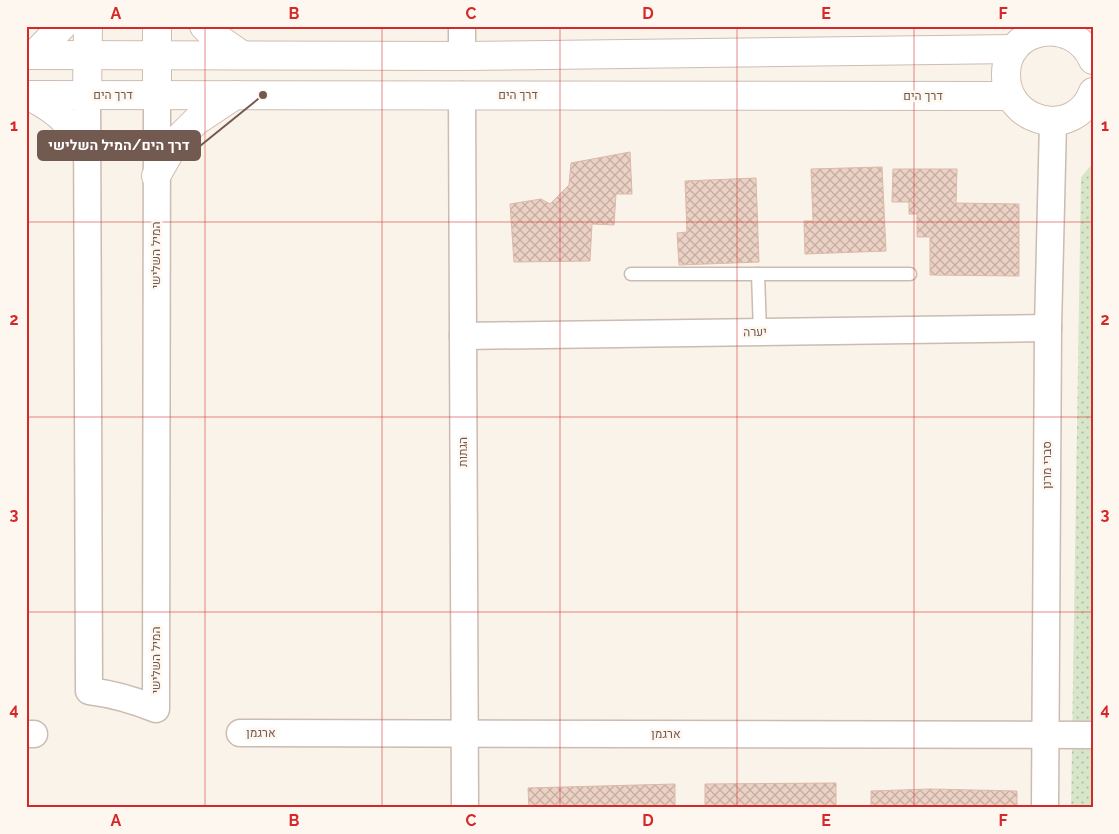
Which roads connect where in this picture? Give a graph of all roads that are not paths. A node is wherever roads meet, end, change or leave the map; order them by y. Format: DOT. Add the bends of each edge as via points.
graph roads {
  1 [pos="62,26"];
  2 [pos="88,26"];
  3 [pos="157,26"];
  4 [pos="204,26"];
  5 [pos="462,26"];
  6 [pos="1047,28"];
  7 [pos="1014,49"];
  8 [pos="30,55"];
  9 [pos="88,55"];
  10 [pos="157,55"];
  11 [pos="242,55"];
  12 [pos="1092,55"];
  13 [pos="462,56"];
  14 [pos="27,95"];
  15 [pos="87,95"];
  16 [pos="157,95"];
  17 [pos="235,95"];
  18 [pos="462,95"];
  19 [pos="1092,95"];
  20 [pos="1010,96"];
  21 [pos="1053,122"];
  22 [pos="87,156"];
  23 [pos="156,176"];
  24 [pos="631,274"];
  25 [pos="758,274"];
  26 [pos="910,274"];
  27 [pos="1048,328"];
  28 [pos="760,332"];
  29 [pos="463,336"];
  30 [pos="240,733"];
  31 [pos="465,733"];
  32 [pos="1046,735"];
  33 [pos="1093,735"];
  34 [pos="465,808"];
  35 [pos="1045,808"];
  1 -- 8 [label="street"];
  2 -- 9 [label="street, המיל השלישי"];
  3 -- 10 [label="street, המיל השלישי"];
  4 -- 11 [label="street"];
  5 -- 13 [label="street"];
  6 -- 7 [label="street" via="1023,40"];
  6 -- 12 [label="street" via="1072,36"];
  7 -- 13 [label="street"];
  7 -- 20 [label="street" via="1006,72"];
  8 -- 9 [label="street"];
  9 -- 10 [label="street"];
  9 -- 15 [label="street, המיל השלישי"];
  10 -- 11 [label="street"];
  10 -- 16 [label="street, המיל השלישי"];
  11 -- 13 [label="street"];
  14 -- 15 [label="street, דרך הים"];
  14 -- 22 [label="street" via="63,118"];
  15 -- 16 [label="street, דרך הים"];
  15 -- 22 [label="street, המיל השלישי"];
  16 -- 17 [label="street, דרך הים"];
  16 -- 23 [label="street, המיל השלישי"];
  17 -- 18 [label="street, דרך הים"];
  17 -- 23 [label="street" via="196,121 176,141"];
  18 -- 20 [label="street, דרך הים"];
  18 -- 29 [label="street, הגתות"];
  19 -- 21 [label="street" via="1084,108"];
  20 -- 21 [label="street" via="1030,116"];
  21 -- 27 [label="street, סברי מרנן"];
  22 -- 23 [label="street, המיל השלישי" via="89,692 131,699 156,709"];
  24 -- 25 [label="lane"];
  25 -- 26 [label="lane"];
  25 -- 28 [label="lane"];
  27 -- 28 [label="street, יערה"];
  27 -- 32 [label="street, סברי מרנן"];
  28 -- 29 [label="street, יערה"];
  29 -- 31 [label="street, הגתות"];
  30 -- 31 [label="street, ארגמן"];
  31 -- 32 [label="street, ארגמן"];
  31 -- 34 [label="street, הגתות"];
  32 -- 33 [label="street, ארגמן"];
  32 -- 35 [label="street, סברי מרנן"];
}
